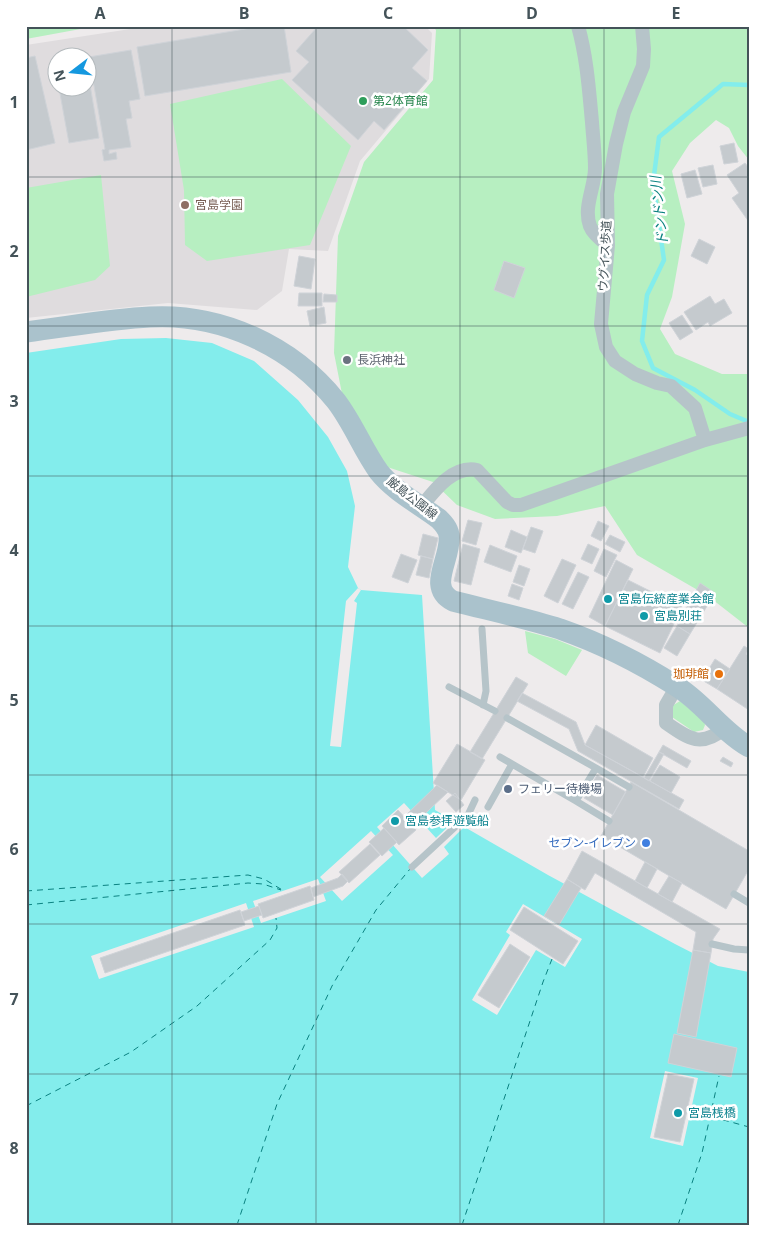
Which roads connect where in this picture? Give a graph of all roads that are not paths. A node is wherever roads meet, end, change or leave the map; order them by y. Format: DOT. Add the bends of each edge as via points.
graph roads {
  1 [pos="578,26"];
  2 [pos="642,26"];
  3 [pos="608,245"];
  4 [pos="26,332"];
  5 [pos="749,428"];
  6 [pos="706,440"];
  7 [pos="422,506"];
  8 [pos="482,629"];
  9 [pos="677,686"];
  10 [pos="449,687"];
  11 [pos="483,705"];
  12 [pos="495,711"];
  13 [pos="507,718"];
  14 [pos="725,728"];
  15 [pos="749,747"];
  16 [pos="500,758"];
  17 [pos="512,764"];
  18 [pos="596,768"];
  19 [pos="629,787"];
  20 [pos="475,800"];
  21 [pos="576,801"];
  22 [pos="488,807"];
  23 [pos="609,821"];
  24 [pos="412,867"];
  25 [pos="734,894"];
  26 [pos="749,903"];
  27 [pos="712,944"];
  28 [pos="749,950"];
  1 -- 3 [label="street" via="588,80 595,166 588,219 592,231"];
  2 -- 3 [label="street, ウグイス歩道" via="643,66 622,120 607,194"];
  3 -- 6 [label="street, ウグイス歩道" via="601,324 606,347 615,361 625,368 671,386 684,398 694,408"];
  4 -- 7 [label="main road, 厳島公園線" via="130,318 172,317 213,323 253,336 289,357 321,384 348,417 379,472"];
  5 -- 6 [label="street"];
  6 -- 7 [label="street" via="521,505 507,502 472,469 441,482"];
  7 -- 9 [label="main road, 厳島公園線" via="438,518 449,534 440,581 445,597 578,636"];
  8 -- 11 [label="lane" via="486,691"];
  9 -- 14 [label="main road, 厳島公園線"];
  9 -- 14 [label="street" via="666,705 666,723 688,738 701,741"];
  10 -- 11 [label="lane"];
  11 -- 12 [label="lane"];
  13 -- 18 [label="lane"];
  14 -- 15 [label="main road, 厳島公園線"];
  16 -- 17 [label="lane"];
  17 -- 21 [label="lane"];
  17 -- 22 [label="lane"];
  18 -- 19 [label="lane"];
  18 -- 21 [label="lane"];
  20 -- 24 [label="lane" via="468,815"];
  21 -- 23 [label="lane"];
  25 -- 26 [label="lane"];
  27 -- 28 [label="lane"];
}
